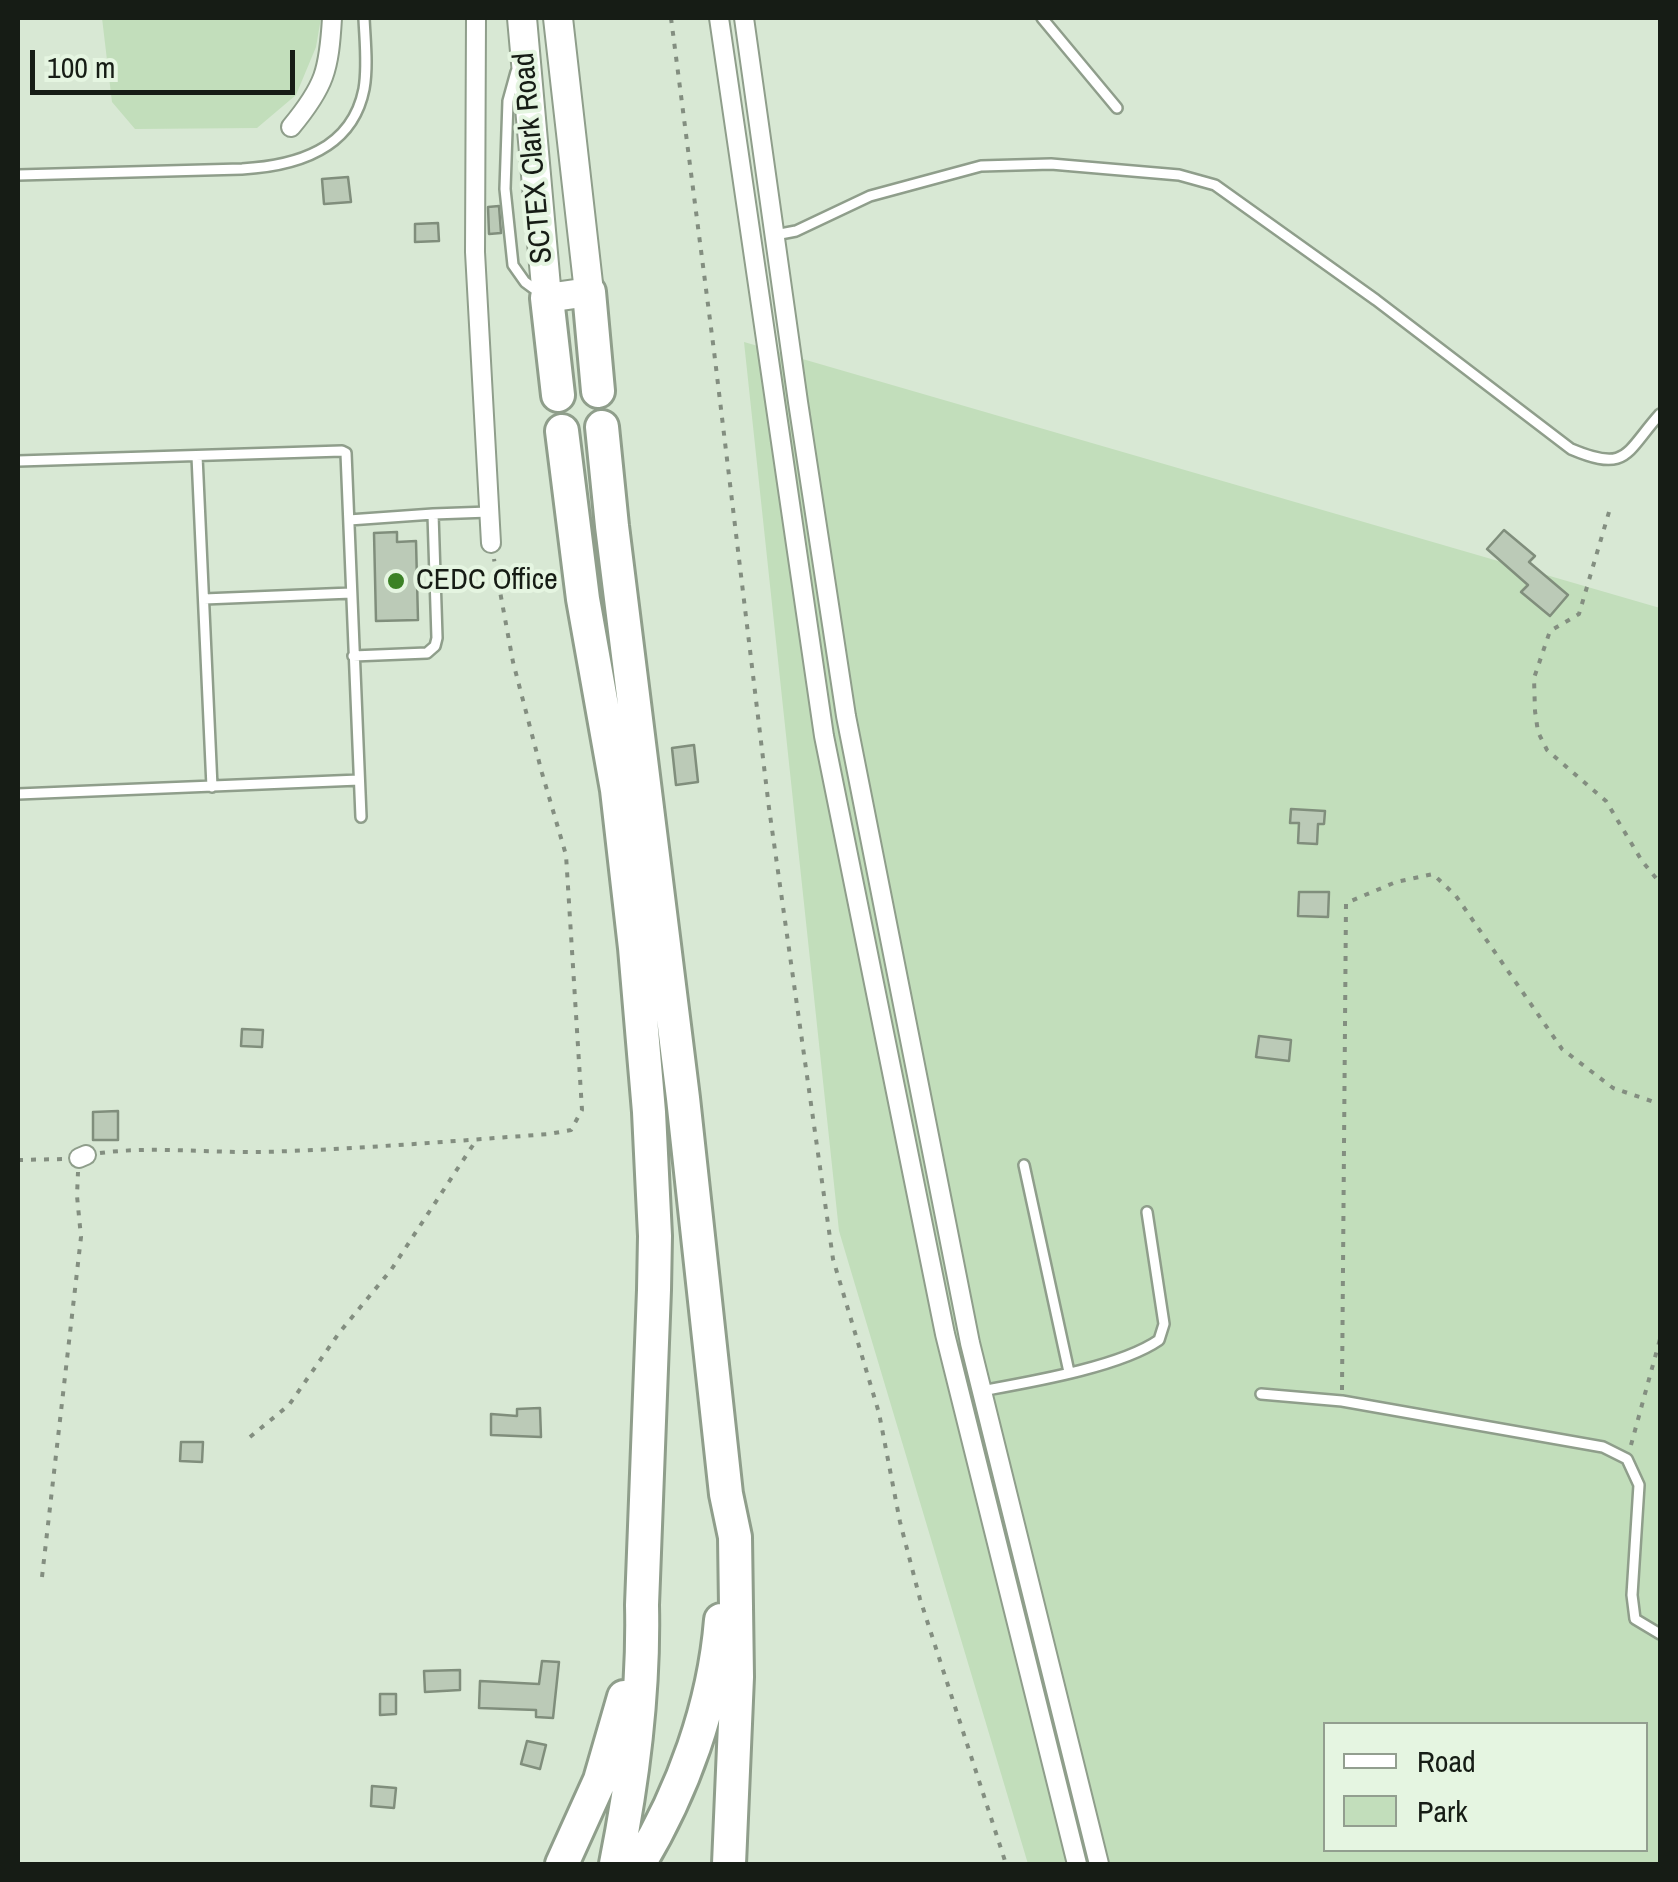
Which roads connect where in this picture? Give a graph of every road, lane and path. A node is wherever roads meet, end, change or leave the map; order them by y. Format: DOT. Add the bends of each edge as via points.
graph roads {
  1 [pos="332,18"];
  2 [pos="364,18"];
  3 [pos="476,18"];
  4 [pos="558,18"];
  5 [pos="671,18"];
  6 [pos="719,18"];
  7 [pos="744,18"];
  8 [pos="1042,18"];
  9 [pos="523,32"];
  10 [pos="1117,108"];
  11 [pos="291,127"];
  12 [pos="18,175"];
  13 [pos="775,236"];
  14 [pos="588,292"];
  15 [pos="546,298"];
  16 [pos="598,392"];
  17 [pos="558,395"];
  18 [pos="1660,414"];
  19 [pos="602,427"];
  20 [pos="562,431"];
  21 [pos="197,456"];
  22 [pos="18,462"];
  23 [pos="490,512"];
  24 [pos="1609,512"];
  25 [pos="434,514"];
  26 [pos="350,520"];
  27 [pos="491,543"];
  28 [pos="352,593"];
  29 [pos="204,599"];
  30 [pos="353,656"];
  31 [pos="359,780"];
  32 [pos="212,786"];
  33 [pos="18,794"];
  34 [pos="361,816"];
  35 [pos="1660,883"];
  36 [pos="880,888"];
  37 [pos="856,893"];
  38 [pos="1660,1104"];
  39 [pos="477,1139"];
  40 [pos="82,1157"];
  41 [pos="18,1160"];
  42 [pos="1024,1165"];
  43 [pos="1147,1212"];
  44 [pos="1660,1339"];
  45 [pos="1069,1372"];
  46 [pos="981,1391"];
  47 [pos="1261,1394"];
  48 [pos="1342,1401"];
  49 [pos="250,1437"];
  50 [pos="1627,1459"];
  51 [pos="726,1494"];
  52 [pos="42,1577"];
  53 [pos="642,1605"];
  54 [pos="1660,1634"];
  55 [pos="562,1864"];
  56 [pos="616,1864"];
  57 [pos="639,1864"];
  58 [pos="729,1864"];
  59 [pos="1006,1864"];
  60 [pos="1077,1864"];
  61 [pos="1099,1864"];
  1 -- 11 [label="street" via="324,79"];
  2 -- 12 [label="lane" via="366,74 354,116 333,142 302,160 268,168"];
  3 -- 23 [label="street" via="476,252"];
  4 -- 14 [label="main road, SCTEX Clark Road"];
  5 -- 59 [label="path" via="832,1259 879,1414 920,1600"];
  6 -- 37 [label="street" via="814,678"];
  7 -- 13 [label="street"];
  8 -- 10 [label="lane"];
  9 -- 15 [label="main road, SCTEX Clark Road"];
  13 -- 18 [label="lane" via="870,196 981,166 1179,174 1215,185 1571,448 1614,460"];
  13 -- 36 [label="street" via="837,664"];
  14 -- 15 [label="main road"];
  14 -- 16 [label="highway"];
  15 -- 17 [label="highway"];
  19 -- 51 [label="highway"];
  20 -- 53 [label="highway" via="617,790 650,1112 655,1236"];
  21 -- 22 [label="lane"];
  21 -- 26 [label="lane" via="342,451"];
  21 -- 29 [label="lane"];
  23 -- 25 [label="lane"];
  23 -- 27 [label="street"];
  24 -- 35 [label="path" via="1579,614 1550,631 1534,678 1534,711 1547,750 1606,801"];
  25 -- 26 [label="lane"];
  25 -- 30 [label="lane" via="434,646 427,652"];
  26 -- 28 [label="lane"];
  27 -- 39 [label="path" via="514,662 566,855 582,1110 571,1130"];
  28 -- 29 [label="lane"];
  28 -- 30 [label="lane"];
  29 -- 32 [label="lane"];
  30 -- 31 [label="lane"];
  31 -- 32 [label="lane"];
  31 -- 34 [label="lane"];
  32 -- 33 [label="lane"];
  36 -- 37 [label="lane"];
  36 -- 46 [label="street"];
  37 -- 60 [label="street" via="962,1408"];
  38 -- 48 [label="path" via="1613,1088 1562,1050 1456,896 1433,874 1346,903"];
  39 -- 40 [label="path" via="259,1152 131,1149"];
  39 -- 49 [label="path" via="391,1270 288,1405"];
  40 -- 41 [label="path"];
  40 -- 52 [label="path" via="81,1238"];
  42 -- 45 [label="lane"];
  43 -- 45 [label="lane" via="1164,1324 1160,1340"];
  44 -- 50 [label="path"];
  45 -- 46 [label="lane"];
  46 -- 61 [label="street"];
  47 -- 48 [label="lane"];
  48 -- 50 [label="lane" via="1603,1447"];
  50 -- 54 [label="lane" via="1639,1485 1635,1618"];
  51 -- 57 [label="highway" via="720,1628 705,1706 676,1793"];
  51 -- 58 [label="highway" via="738,1600"];
  53 -- 55 [label="highway" via="612,1742"];
  53 -- 56 [label="highway" via="637,1725"];
}
